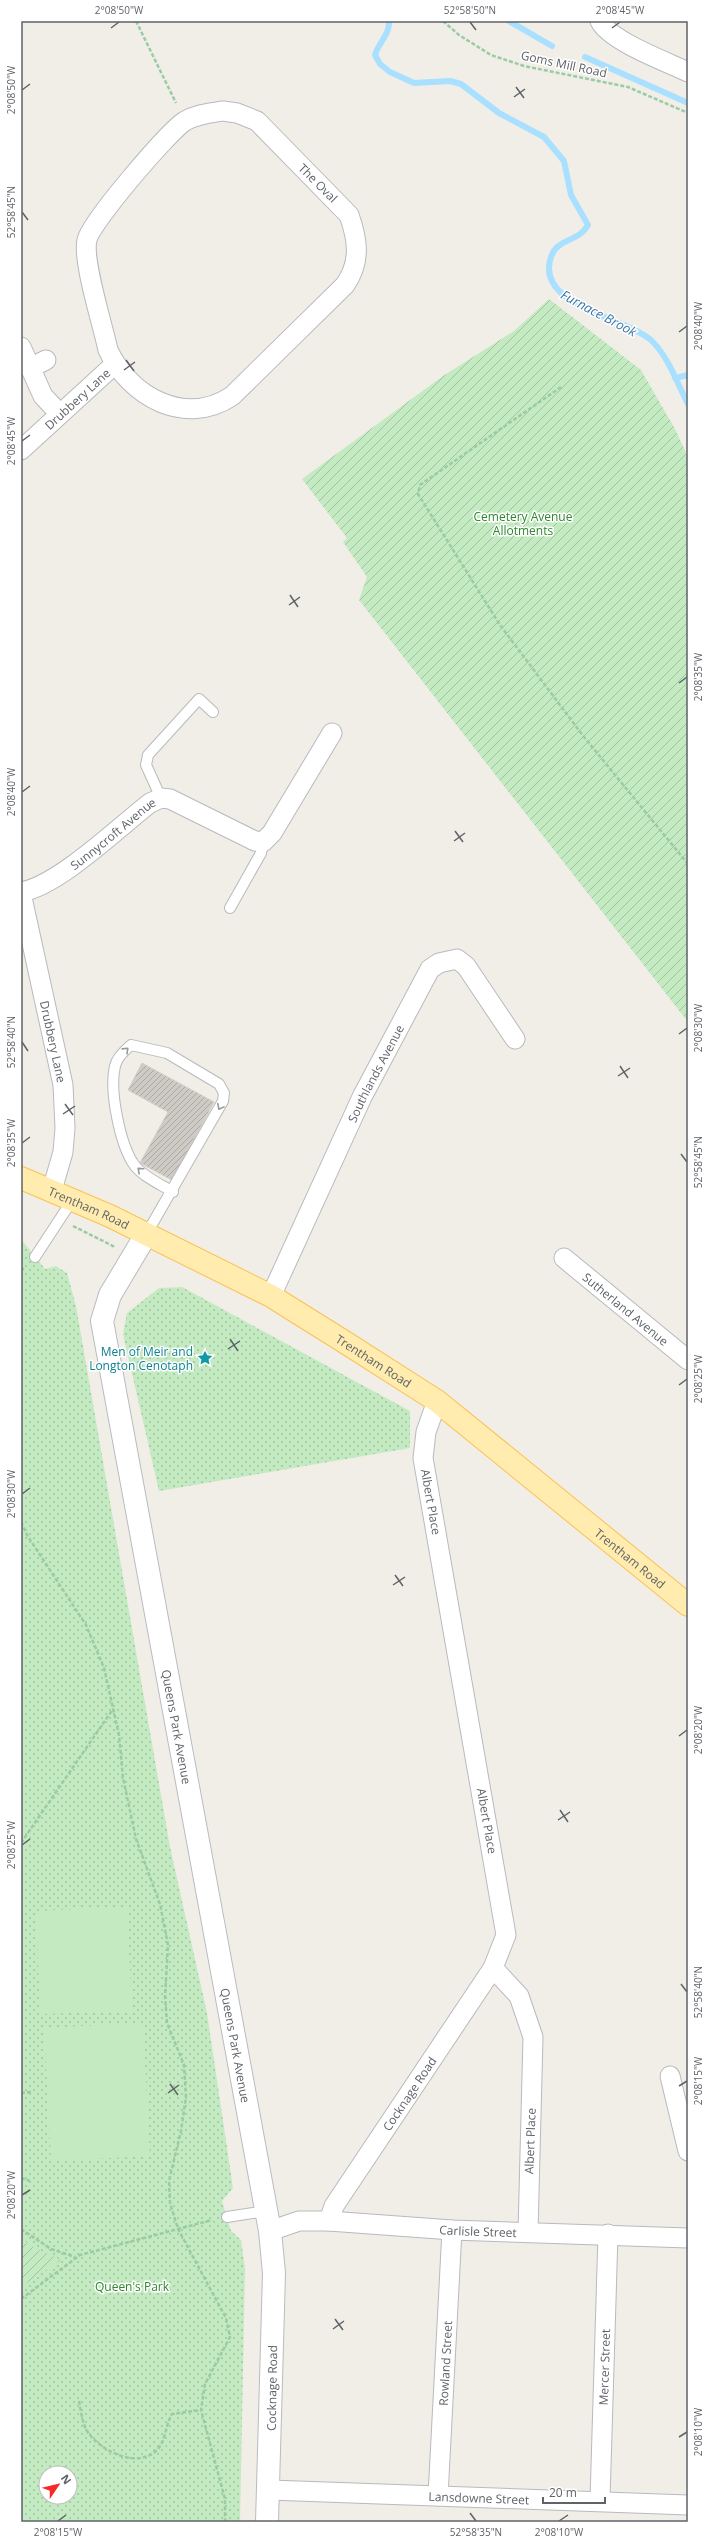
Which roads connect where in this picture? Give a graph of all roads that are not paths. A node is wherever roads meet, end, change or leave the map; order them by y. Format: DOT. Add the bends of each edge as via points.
graph roads {
  1 [pos="600,21"];
  2 [pos="688,72"];
  3 [pos="21,347"];
  4 [pos="115,364"];
  5 [pos="60,414"];
  6 [pos="21,450"];
  7 [pos="213,712"];
  8 [pos="332,733"];
  9 [pos="161,798"];
  10 [pos="263,842"];
  11 [pos="21,893"];
  12 [pos="230,908"];
  13 [pos="515,1039"];
  14 [pos="21,1178"];
  15 [pos="52,1190"];
  16 [pos="173,1192"];
  17 [pos="73,1199"];
  18 [pos="147,1234"];
  19 [pos="35,1257"];
  20 [pos="564,1258"];
  21 [pos="271,1296"];
  22 [pos="688,1360"];
  23 [pos="438,1401"];
  24 [pos="688,1604"];
  25 [pos="493,1968"];
  26 [pos="670,2076"];
  27 [pos="688,2151"];
  28 [pos="227,2217"];
  29 [pos="268,2221"];
  30 [pos="329,2221"];
  31 [pos="452,2230"];
  32 [pos="528,2232"];
  33 [pos="608,2234"];
  34 [pos="688,2238"];
  35 [pos="269,2490"];
  36 [pos="438,2496"];
  37 [pos="600,2500"];
  38 [pos="688,2505"];
  39 [pos="268,2522"];
  1 -- 2 [label="street" via="603,27 630,45"];
  3 -- 5 [label="street" via="38,364 44,396"];
  4 -- 4 [label="street, The Oval" via="108,350 86,256 87,240 101,214 186,121 197,115 223,111 257,121 349,215 354,230 357,260 353,274 346,285 232,396 220,403 200,409 178,408 156,400 133,387"];
  4 -- 5 [label="street, Drubbery Lane"];
  5 -- 6 [label="street, Drubbery Lane"];
  7 -- 9 [label="lane" via="199,699 148,755 146,765"];
  8 -- 10 [label="street" via="272,833"];
  9 -- 10 [label="street, Sunnycroft Avenue" via="170,799 255,841"];
  9 -- 11 [label="street, Sunnycroft Avenue" via="150,803 57,877"];
  10 -- 12 [label="lane" via="261,854"];
  11 -- 15 [label="street, Drubbery Lane" via="63,1085 63,1152"];
  13 -- 21 [label="street, Southlands Avenue" via="466,966 457,960 439,963 430,969 362,1097"];
  14 -- 15 [label="main road, Trentham Road"];
  15 -- 17 [label="main road, Trentham Road"];
  16 -- 16 [label="lane, one-way" via="136,1166 128,1155 122,1135 113,1091 115,1065 122,1052 131,1045 167,1053 219,1084 224,1094 223,1101"];
  16 -- 18 [label="lane"];
  17 -- 18 [label="main road, Trentham Road"];
  17 -- 19 [label="lane"];
  18 -- 21 [label="main road, Trentham Road"];
  18 -- 29 [label="street, Queens Park Avenue" via="110,1295 102,1321"];
  20 -- 22 [label="street, Sutherland Avenue"];
  21 -- 23 [label="main road, Trentham Road"];
  23 -- 24 [label="main road, Trentham Road"];
  23 -- 25 [label="street, Albert Place" via="426,1432 423,1458 506,1930"];
  25 -- 30 [label="street, Cocknage Road" via="334,2206"];
  25 -- 32 [label="street, Albert Place" via="519,1996 533,2037"];
  26 -- 27 [label="street"];
  28 -- 29 [label="lane"];
  29 -- 30 [label="street, Carlisle Street"];
  29 -- 35 [label="street, Cocknage Road" via="274,2273"];
  30 -- 31 [label="street, Carlisle Street"];
  31 -- 32 [label="street, Carlisle Street"];
  31 -- 36 [label="street, Rowland Street"];
  32 -- 33 [label="street, Carlisle Street"];
  33 -- 34 [label="street, Carlisle Street"];
  33 -- 37 [label="street, Mercer Street"];
  35 -- 36 [label="street, Lansdowne Street"];
  35 -- 39 [label="street, Cocknage Road"];
  36 -- 37 [label="street, Lansdowne Street"];
  37 -- 38 [label="street, Lansdowne Street"];
}
